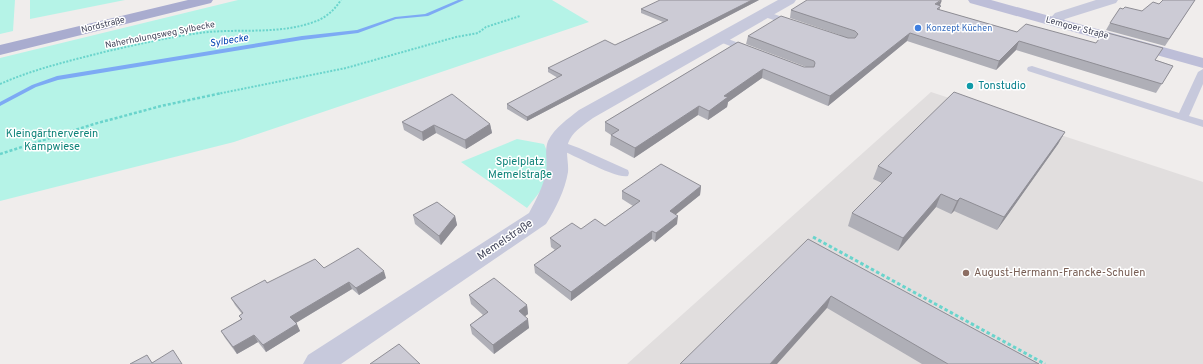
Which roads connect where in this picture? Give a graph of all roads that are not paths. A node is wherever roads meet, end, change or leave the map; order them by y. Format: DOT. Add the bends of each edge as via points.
graph roads {
  1 [pos="206,0"];
  2 [pos="789,0"];
  3 [pos="975,0"];
  4 [pos="1111,0"];
  5 [pos="765,14"];
  6 [pos="1055,22"];
  7 [pos="800,26"];
  8 [pos="720,39"];
  9 [pos="0,50"];
  10 [pos="756,53"];
  11 [pos="1203,63"];
  12 [pos="1032,69"];
  13 [pos="1203,72"];
  14 [pos="1182,118"];
  15 [pos="1203,124"];
  16 [pos="557,144"];
  17 [pos="623,173"];
  18 [pos="318,364"];
  1 -- 9 [label="main road, Nordstraße"];
  2 -- 5 [label="street"];
  3 -- 6 [label="main road, Lemgoer Straße"];
  4 -- 6 [label="street" via="1060,16"];
  5 -- 7 [label="lane"];
  5 -- 8 [label="street"];
  6 -- 11 [label="main road, Lemgoer Straße"];
  8 -- 10 [label="lane"];
  8 -- 16 [label="street" via="586,114 567,130"];
  12 -- 14 [label="lane"];
  13 -- 14 [label="lane"];
  14 -- 15 [label="lane"];
  16 -- 17 [label="lane" via="574,149 614,171"];
  16 -- 18 [label="street, Memelstraße" via="557,171 550,195 538,218"];
}
